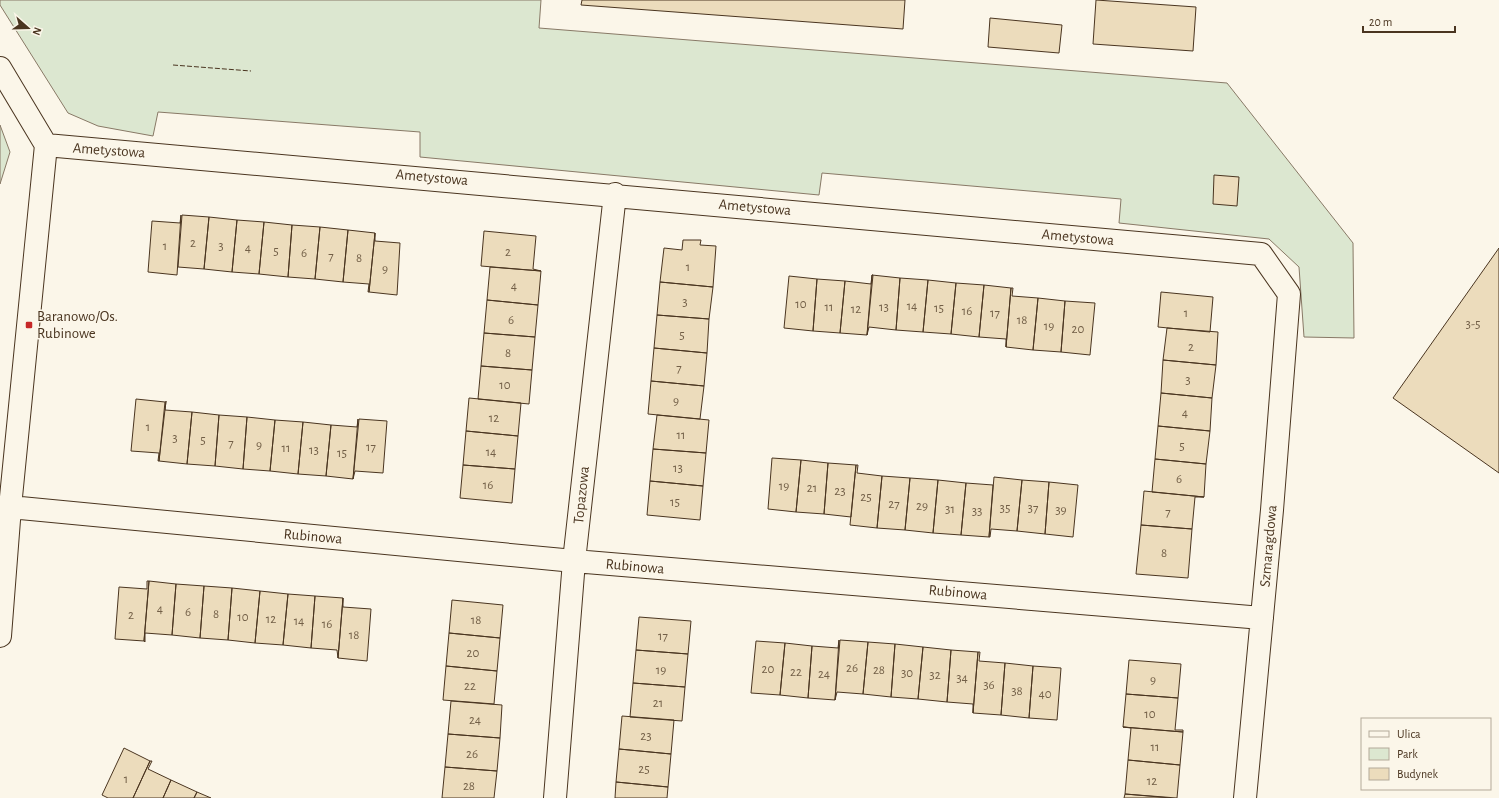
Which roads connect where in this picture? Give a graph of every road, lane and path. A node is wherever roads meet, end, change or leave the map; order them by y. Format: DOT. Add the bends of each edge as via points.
graph roads {
  1 [pos="0,68"];
  2 [pos="46,145"];
  3 [pos="615,194"];
  4 [pos="1289,294"];
  5 [pos="10,507"];
  6 [pos="3,553"];
  7 [pos="574,561"];
  8 [pos="1262,618"];
  9 [pos="0,636"];
  10 [pos="555,798"];
  11 [pos="1245,798"];
  1 -- 2 [label="street"];
  2 -- 3 [label="street, Ametystowa"];
  2 -- 5 [label="street"];
  3 -- 4 [label="street, Ametystowa" via="1261,254"];
  3 -- 7 [label="street, Topazowa"];
  4 -- 8 [label="street, Szmaragdowa"];
  5 -- 6 [label="street"];
  5 -- 7 [label="street, Rubinowa"];
  6 -- 9 [label="street"];
  7 -- 8 [label="street, Rubinowa"];
  7 -- 10 [label="street, Topazowa"];
  8 -- 11 [label="street, Szmaragdowa"];
}
